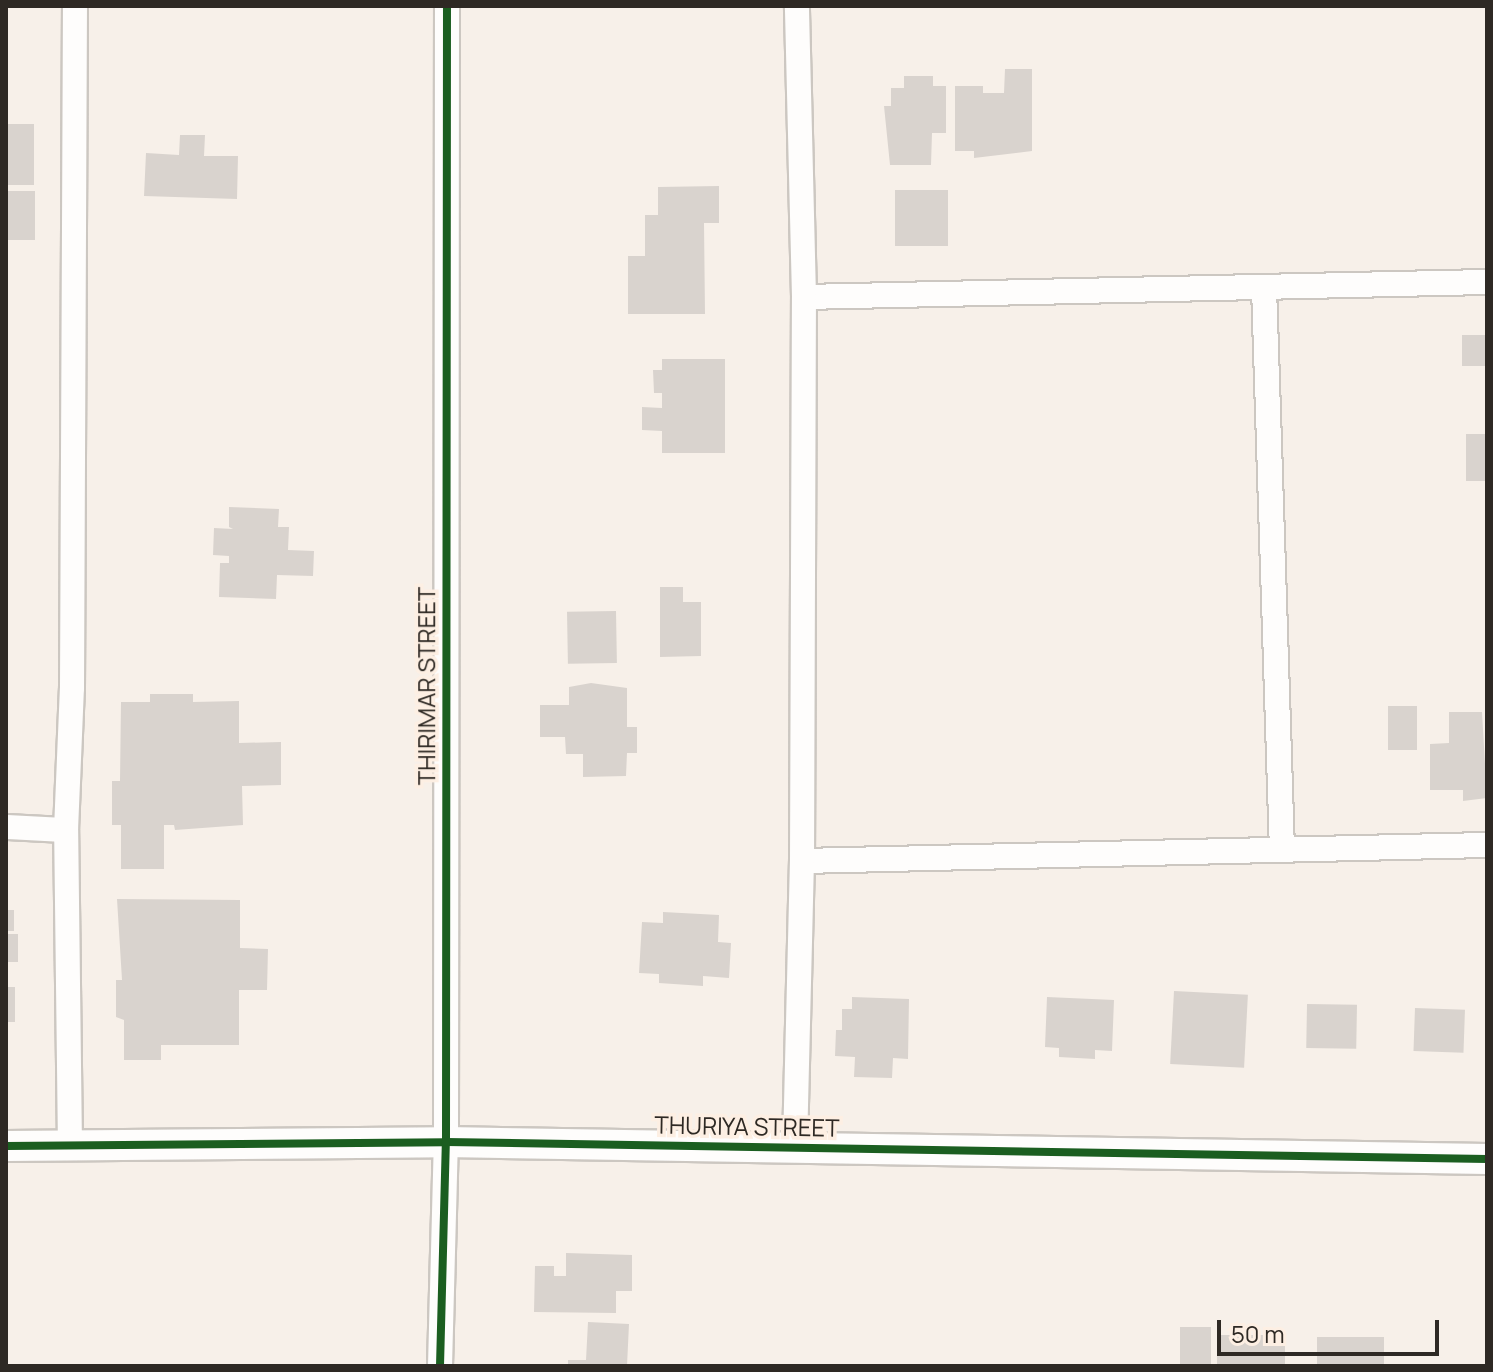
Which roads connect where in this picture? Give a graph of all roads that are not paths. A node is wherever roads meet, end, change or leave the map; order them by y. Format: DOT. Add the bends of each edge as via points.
graph roads {
  1 [pos="75,6"];
  2 [pos="447,6"];
  3 [pos="797,6"];
  4 [pos="1487,282"];
  5 [pos="1264,287"];
  6 [pos="804,297"];
  7 [pos="6,827"];
  8 [pos="66,830"];
  9 [pos="1487,845"];
  10 [pos="1282,850"];
  11 [pos="802,861"];
  12 [pos="446,1142"];
  13 [pos="6,1146"];
  14 [pos="795,1146"];
  15 [pos="70,1147"];
  16 [pos="1487,1159"];
  17 [pos="440,1366"];
  1 -- 8 [label="street" via="72,688"];
  2 -- 12 [label="street, THIRIMAR STREET"];
  3 -- 6 [label="street"];
  4 -- 5 [label="street"];
  5 -- 6 [label="street"];
  5 -- 10 [label="street"];
  6 -- 11 [label="street"];
  7 -- 8 [label="street"];
  8 -- 15 [label="street"];
  9 -- 10 [label="street"];
  10 -- 11 [label="street"];
  11 -- 14 [label="street"];
  12 -- 14 [label="street, THURIYA STREET"];
  12 -- 15 [label="street, THURIYA STREET"];
  12 -- 17 [label="street, THIRIMAR STREET"];
  13 -- 15 [label="street, THURIYA STREET"];
  14 -- 16 [label="street, THURIYA STREET"];
}
